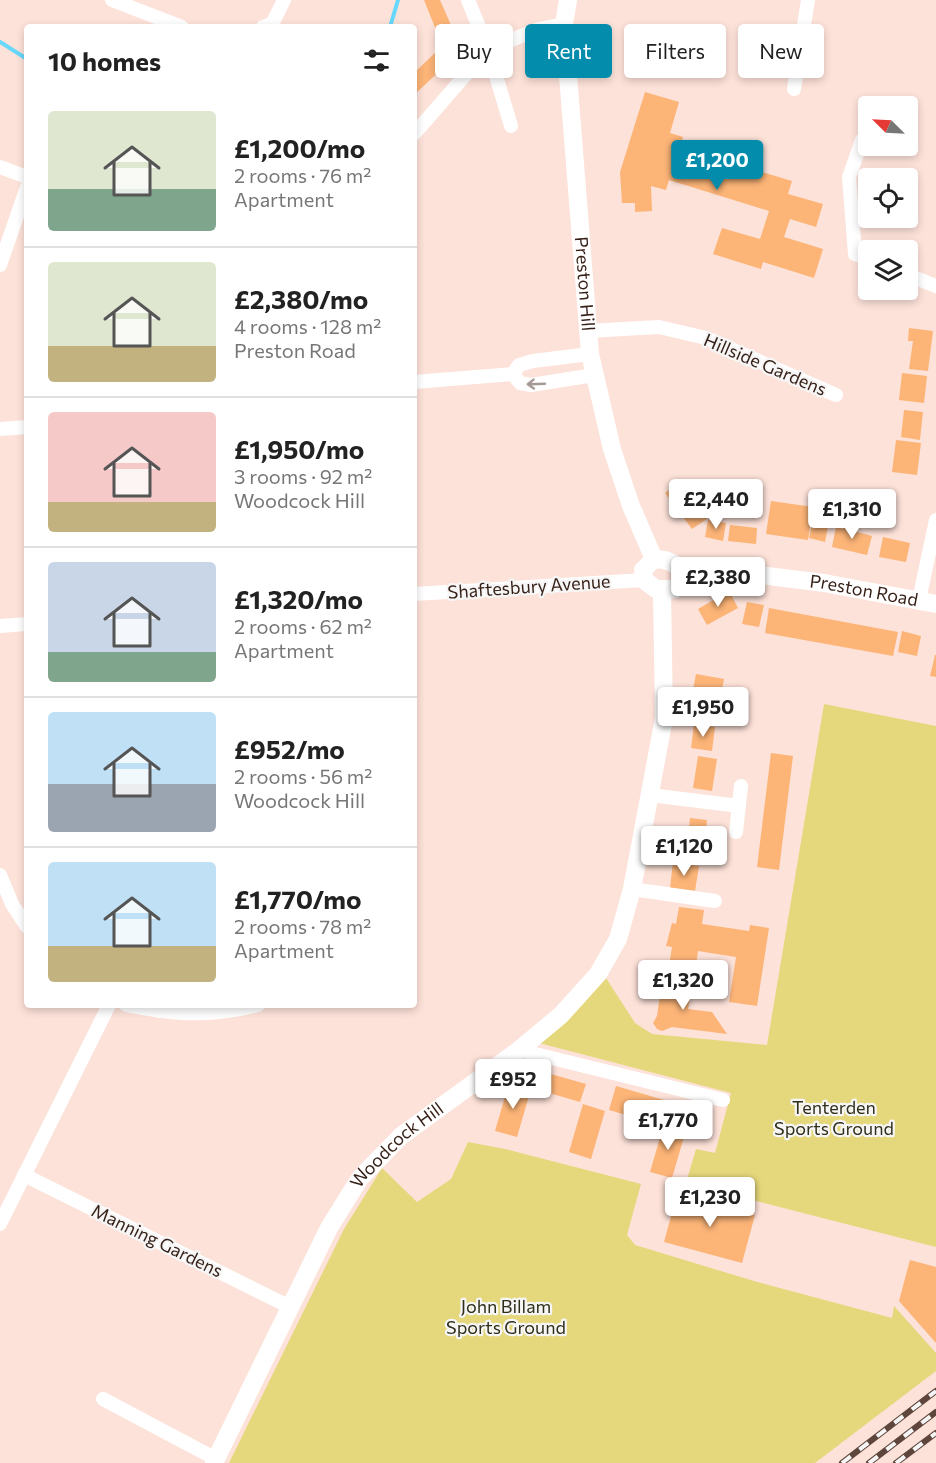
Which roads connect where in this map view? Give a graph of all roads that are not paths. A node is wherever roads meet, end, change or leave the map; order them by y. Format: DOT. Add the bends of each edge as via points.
graph roads {
  1 [pos="112,0"];
  2 [pos="284,0"];
  3 [pos="468,0"];
  4 [pos="568,0"];
  5 [pos="808,0"];
  6 [pos="174,24"];
  7 [pos="272,24"];
  8 [pos="478,24"];
  9 [pos="564,24"];
  10 [pos="463,78"];
  11 [pos="497,78"];
  12 [pos="568,78"];
  13 [pos="794,89"];
  14 [pos="511,126"];
  15 [pos="417,131"];
  16 [pos="858,151"];
  17 [pos="0,166"];
  18 [pos="24,176"];
  19 [pos="24,196"];
  20 [pos="858,255"];
  21 [pos="0,265"];
  22 [pos="918,279"];
  23 [pos="936,286"];
  24 [pos="588,331"];
  25 [pos="590,354"];
  26 [pos="513,374"];
  27 [pos="594,375"];
  28 [pos="417,382"];
  29 [pos="836,395"];
  30 [pos="24,427"];
  31 [pos="0,429"];
  32 [pos="936,520"];
  33 [pos="654,559"];
  34 [pos="683,574"];
  35 [pos="644,580"];
  36 [pos="662,590"];
  37 [pos="417,594"];
  38 [pos="928,602"];
  39 [pos="24,624"];
  40 [pos="0,626"];
  41 [pos="741,786"];
  42 [pos="650,795"];
  43 [pos="739,806"];
  44 [pos="736,832"];
  45 [pos="0,875"];
  46 [pos="632,889"];
  47 [pos="715,901"];
  48 [pos="24,922"];
  49 [pos="108,1008"];
  50 [pos="140,1008"];
  51 [pos="247,1008"];
  52 [pos="519,1050"];
  53 [pos="723,1100"];
  54 [pos="24,1175"];
  55 [pos="2,1216"];
  56 [pos="290,1307"];
  57 [pos="103,1399"];
  58 [pos="215,1461"];
  1 -- 6 [label="street"];
  2 -- 7 [label="street"];
  3 -- 8 [label="street"];
  4 -- 9 [label="street, Preston Hill"];
  5 -- 13 [label="street"];
  10 -- 15 [label="street"];
  11 -- 14 [label="street"];
  12 -- 24 [label="street, Preston Hill"];
  16 -- 20 [label="street" via="849,177"];
  17 -- 18 [label="street"];
  19 -- 21 [label="street"];
  22 -- 23 [label="street"];
  24 -- 25 [label="street, Preston Hill"];
  24 -- 29 [label="street, Hillside Gardens" via="659,327 706,338"];
  25 -- 26 [label="street" via="533,361 519,365"];
  25 -- 27 [label="street, Preston Hill"];
  27 -- 26 [label="street, one-way" via="531,386 520,383"];
  26 -- 28 [label="street"];
  27 -- 33 [label="street, Preston Hill" via="612,449"];
  30 -- 31 [label="street"];
  32 -- 38 [label="street"];
  33 -- 34 [label="street" via="674,563"];
  33 -- 35 [label="street" via="643,570"];
  34 -- 36 [label="street" via="675,589"];
  34 -- 38 [label="street, Preston Road" via="760,575"];
  35 -- 36 [label="street"];
  35 -- 37 [label="street, Shaftesbury Avenue"];
  36 -- 42 [label="street, Woodcock Hill" via="664,718"];
  39 -- 40 [label="street"];
  41 -- 43 [label="street"];
  42 -- 43 [label="street"];
  42 -- 46 [label="street, Woodcock Hill"];
  43 -- 44 [label="street"];
  45 -- 48 [label="street"];
  46 -- 47 [label="street"];
  46 -- 52 [label="street, Woodcock Hill" via="618,939 598,974 561,1015"];
  49 -- 54 [label="street"];
  50 -- 51 [label="street" via="162,1013 200,1013"];
  52 -- 53 [label="street"];
  52 -- 56 [label="street, Woodcock Hill" via="401,1136 360,1178 329,1228"];
  54 -- 55 [label="street"];
  54 -- 56 [label="street, Manning Gardens"];
  56 -- 58 [label="street, Woodcock Hill"];
  57 -- 58 [label="street"];
}
